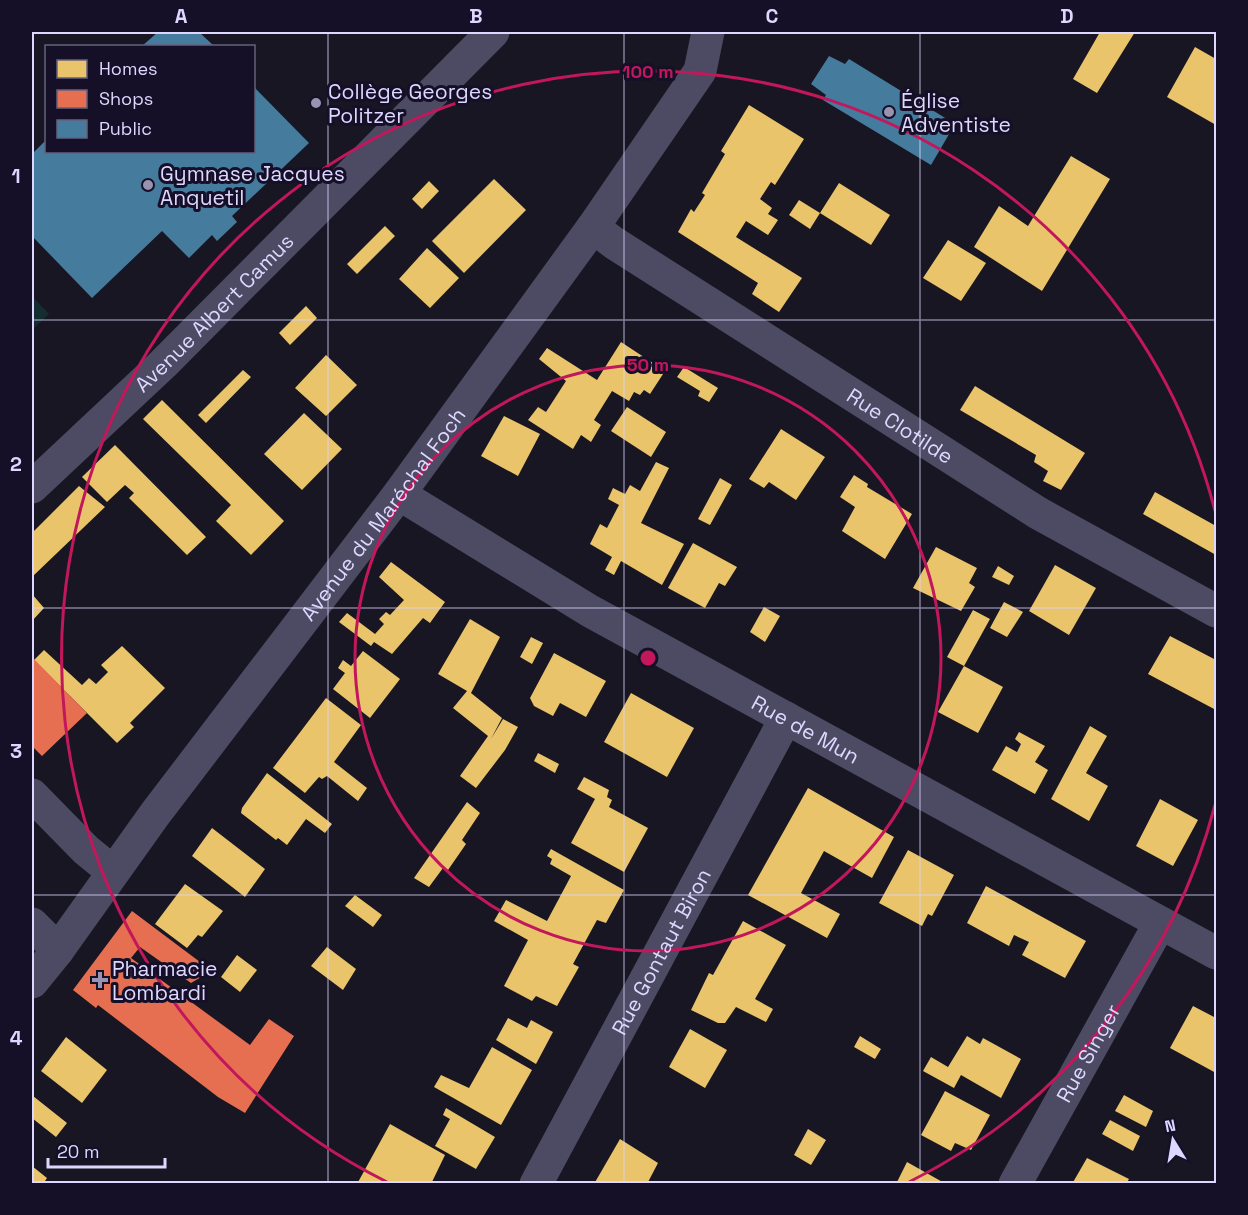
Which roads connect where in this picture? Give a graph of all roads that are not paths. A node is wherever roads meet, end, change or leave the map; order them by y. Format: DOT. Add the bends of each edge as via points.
graph roads {
  1 [pos="494,32"];
  2 [pos="708,32"];
  3 [pos="593,227"];
  4 [pos="32,487"];
  5 [pos="399,494"];
  6 [pos="1216,611"];
  7 [pos="786,718"];
  8 [pos="32,795"];
  9 [pos="113,872"];
  10 [pos="1160,923"];
  11 [pos="32,924"];
  12 [pos="58,950"];
  13 [pos="1216,953"];
  14 [pos="32,982"];
  15 [pos="536,1184"];
  16 [pos="1015,1184"];
  1 -- 4 [label="street, Avenue Albert Camus" via="163,364"];
  2 -- 3 [label="street, Avenue du Maréchal Foch" via="700,71"];
  3 -- 5 [label="street, Avenue du Maréchal Foch"];
  3 -- 6 [label="street, Rue Clotilde" via="1038,513"];
  5 -- 7 [label="street, Rue de Mun" via="590,611"];
  5 -- 9 [label="street, Avenue du Maréchal Foch"];
  7 -- 10 [label="street, Rue de Mun"];
  7 -- 15 [label="street, Rue Gontaut Biron"];
  8 -- 9 [label="street"];
  9 -- 12 [label="street, Avenue du Maréchal Foch"];
  10 -- 13 [label="street, Rue de Mun"];
  10 -- 16 [label="street, Rue Singer"];
  11 -- 12 [label="street"];
  12 -- 14 [label="street, Avenue du Maréchal Foch"];
}
